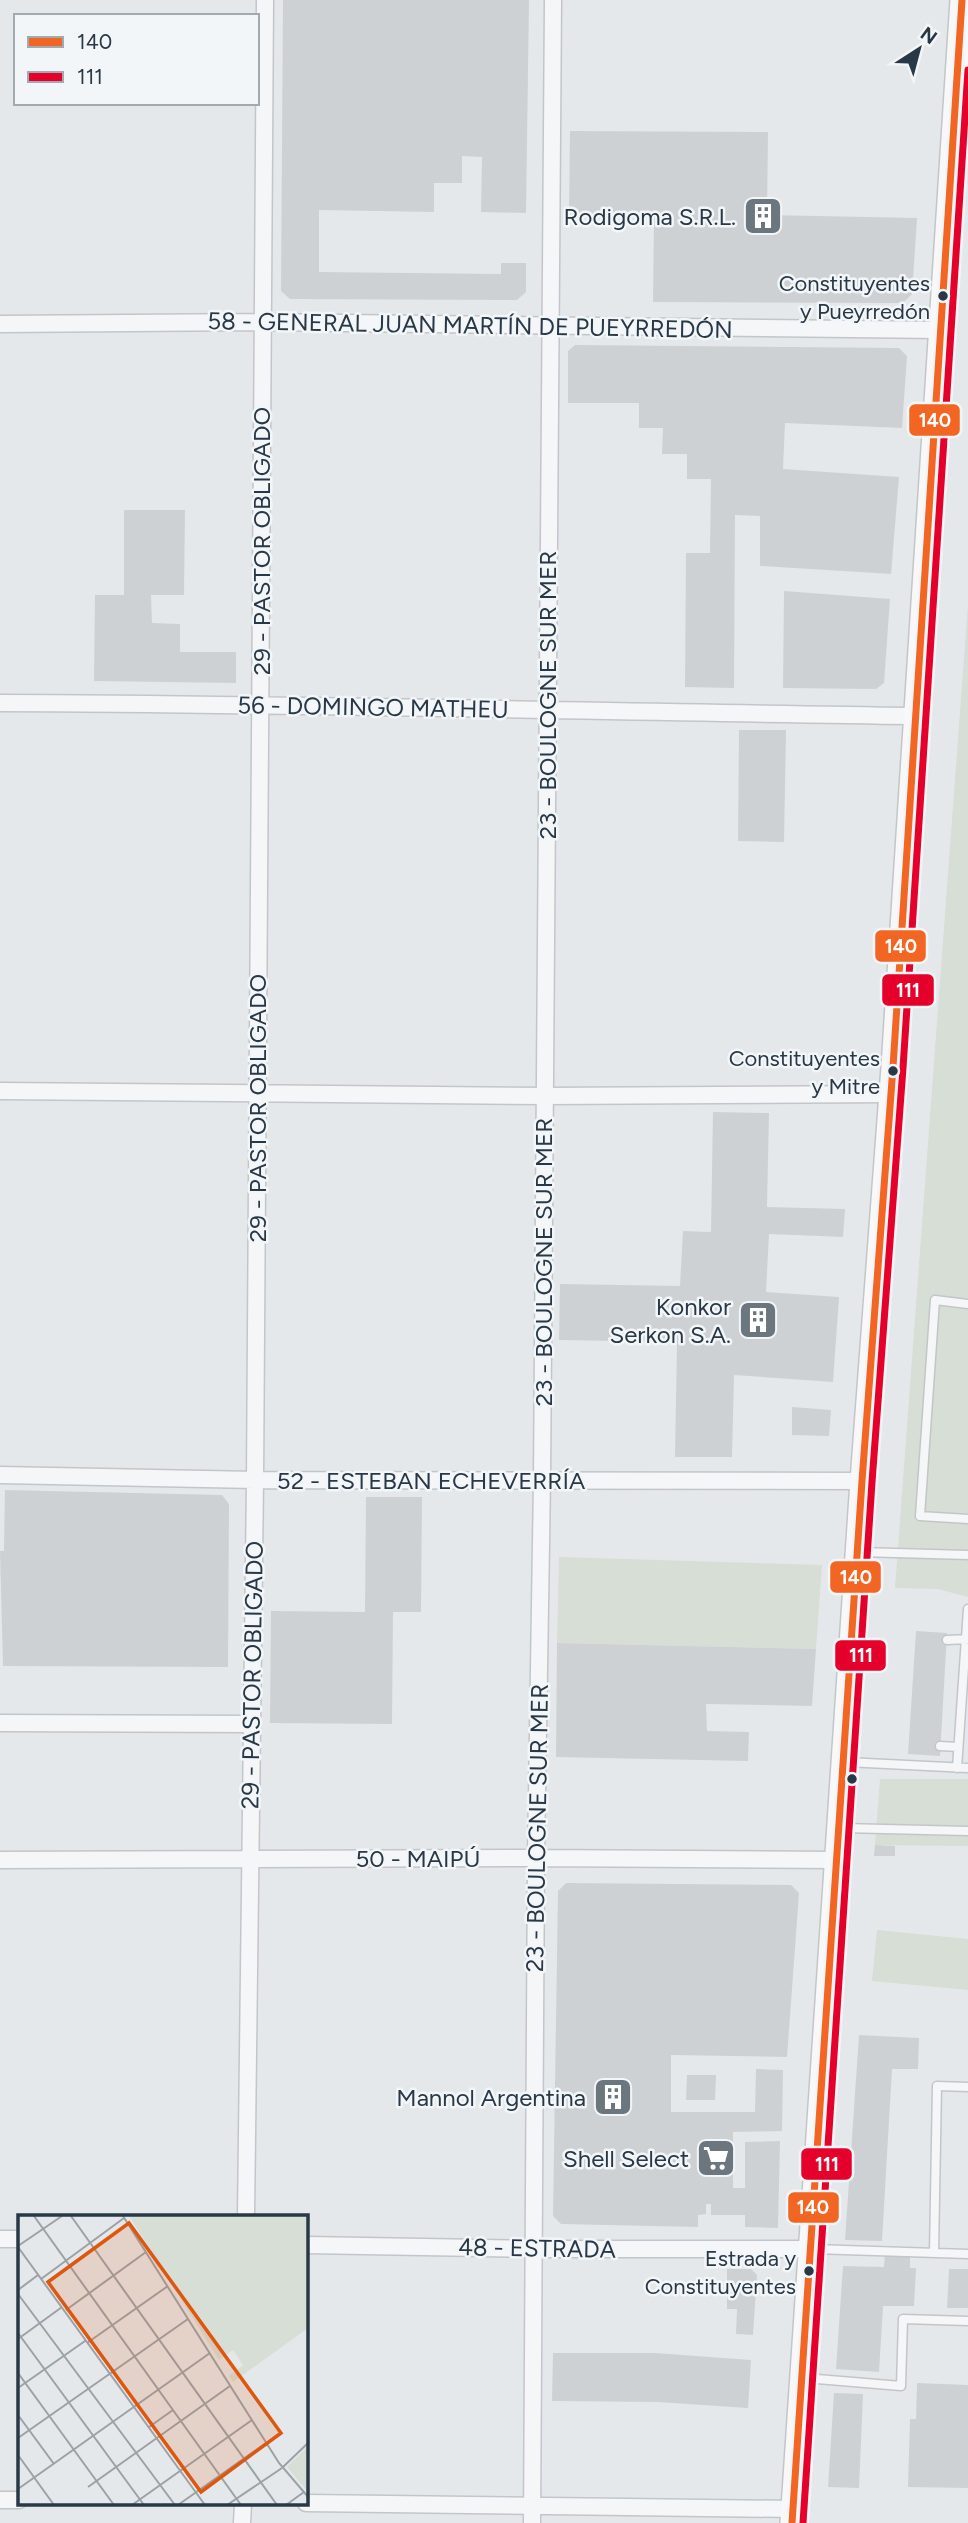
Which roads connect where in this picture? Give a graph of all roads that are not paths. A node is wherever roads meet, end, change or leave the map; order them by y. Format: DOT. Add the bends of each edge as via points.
graph roads {
  1 [pos="264,0"];
  2 [pos="553,0"];
  3 [pos="962,0"];
  4 [pos="262,322"];
  5 [pos="0,324"];
  6 [pos="551,325"];
  7 [pos="940,330"];
  8 [pos="0,703"];
  9 [pos="260,704"];
  10 [pos="547,711"];
  11 [pos="915,716"];
  12 [pos="0,1091"];
  13 [pos="257,1094"];
  14 [pos="891,1094"];
  15 [pos="545,1096"];
  16 [pos="968,1304"];
  17 [pos="0,1475"];
  18 [pos="254,1480"];
  19 [pos="542,1480"];
  20 [pos="862,1481"];
  21 [pos="968,1519"];
  22 [pos="858,1552"];
  23 [pos="968,1555"];
  24 [pos="968,1609"];
  25 [pos="967,1639"];
  26 [pos="947,1640"];
  27 [pos="0,1723"];
  28 [pos="964,1723"];
  29 [pos="251,1724"];
  30 [pos="940,1746"];
  31 [pos="958,1747"];
  32 [pos="843,1761"];
  33 [pos="957,1768"];
  34 [pos="968,1768"];
  35 [pos="839,1828"];
  36 [pos="968,1830"];
  37 [pos="250,1858"];
  38 [pos="536,1858"];
  39 [pos="0,1860"];
  40 [pos="837,1860"];
  41 [pos="968,2087"];
  42 [pos="246,2215"];
  43 [pos="0,2239"];
  44 [pos="18,2239"];
  45 [pos="308,2245"];
  46 [pos="534,2249"];
  47 [pos="810,2249"];
  48 [pos="934,2253"];
  49 [pos="968,2254"];
  50 [pos="968,2320"];
  51 [pos="801,2378"];
  52 [pos="0,2500"];
  53 [pos="18,2500"];
  54 [pos="308,2503"];
  55 [pos="532,2505"];
  56 [pos="792,2516"];
  57 [pos="532,2523"];
  1 -- 4 [label="street, 29 - PASTOR OBLIGADO"];
  2 -- 6 [label="street, 23 - BOULOGNE SUR MER"];
  3 -- 7 [label="main road"];
  4 -- 5 [label="street, 58 - GENERAL JUAN MARTÍN DE PUEYRREDÓN"];
  4 -- 6 [label="street, 58 - GENERAL JUAN MARTÍN DE PUEYRREDÓN"];
  4 -- 9 [label="street, 29 - PASTOR OBLIGADO"];
  6 -- 7 [label="street, 58 - GENERAL JUAN MARTÍN DE PUEYRREDÓN"];
  6 -- 10 [label="street, 23 - BOULOGNE SUR MER"];
  7 -- 11 [label="main road"];
  8 -- 9 [label="street, 56 - DOMINGO MATHEU"];
  9 -- 10 [label="street, 56 - DOMINGO MATHEU"];
  9 -- 13 [label="street, 29 - PASTOR OBLIGADO"];
  10 -- 11 [label="street, 56 - DOMINGO MATHEU"];
  10 -- 15 [label="street, 23 - BOULOGNE SUR MER"];
  11 -- 14 [label="main road"];
  12 -- 13 [label="street"];
  13 -- 15 [label="street"];
  13 -- 18 [label="street, 29 - PASTOR OBLIGADO"];
  14 -- 15 [label="street"];
  14 -- 20 [label="main road"];
  15 -- 19 [label="street, 23 - BOULOGNE SUR MER"];
  16 -- 21 [label="lane" via="935,1300 920,1517"];
  17 -- 18 [label="street, 52 - ESTEBAN ECHEVERRÍA"];
  18 -- 19 [label="street, 52 - ESTEBAN ECHEVERRÍA"];
  18 -- 29 [label="street, 29 - PASTOR OBLIGADO"];
  19 -- 20 [label="street, 52 - ESTEBAN ECHEVERRÍA"];
  19 -- 38 [label="street, 23 - BOULOGNE SUR MER"];
  20 -- 22 [label="main road"];
  22 -- 23 [label="lane"];
  22 -- 32 [label="main road"];
  24 -- 25 [label="lane"];
  25 -- 26 [label="lane"];
  25 -- 28 [label="lane"];
  27 -- 29 [label="street"];
  28 -- 31 [label="lane"];
  29 -- 37 [label="street, 29 - PASTOR OBLIGADO"];
  30 -- 31 [label="lane"];
  31 -- 33 [label="lane"];
  32 -- 33 [label="lane"];
  32 -- 35 [label="main road"];
  33 -- 34 [label="lane"];
  35 -- 36 [label="lane"];
  35 -- 40 [label="main road"];
  37 -- 38 [label="street, 50 - MAIPÚ"];
  37 -- 39 [label="street, 50 - MAIPÚ"];
  37 -- 42 [label="street, 29 - PASTOR OBLIGADO"];
  38 -- 40 [label="street, 50 - MAIPÚ"];
  38 -- 46 [label="street, 23 - BOULOGNE SUR MER"];
  40 -- 47 [label="main road"];
  41 -- 48 [label="lane" via="937,2086"];
  43 -- 44 [label="street"];
  45 -- 46 [label="street, 48 - ESTRADA"];
  46 -- 47 [label="street, 48 - ESTRADA"];
  46 -- 55 [label="street, 23 - BOULOGNE SUR MER"];
  47 -- 48 [label="lane"];
  47 -- 51 [label="main road"];
  48 -- 49 [label="lane"];
  50 -- 51 [label="lane" via="903,2319 901,2385"];
  51 -- 56 [label="main road"];
  52 -- 53 [label="street"];
  54 -- 55 [label="street"];
  55 -- 56 [label="street"];
  55 -- 57 [label="street, 23 - BOULOGNE SUR MER"];
}
